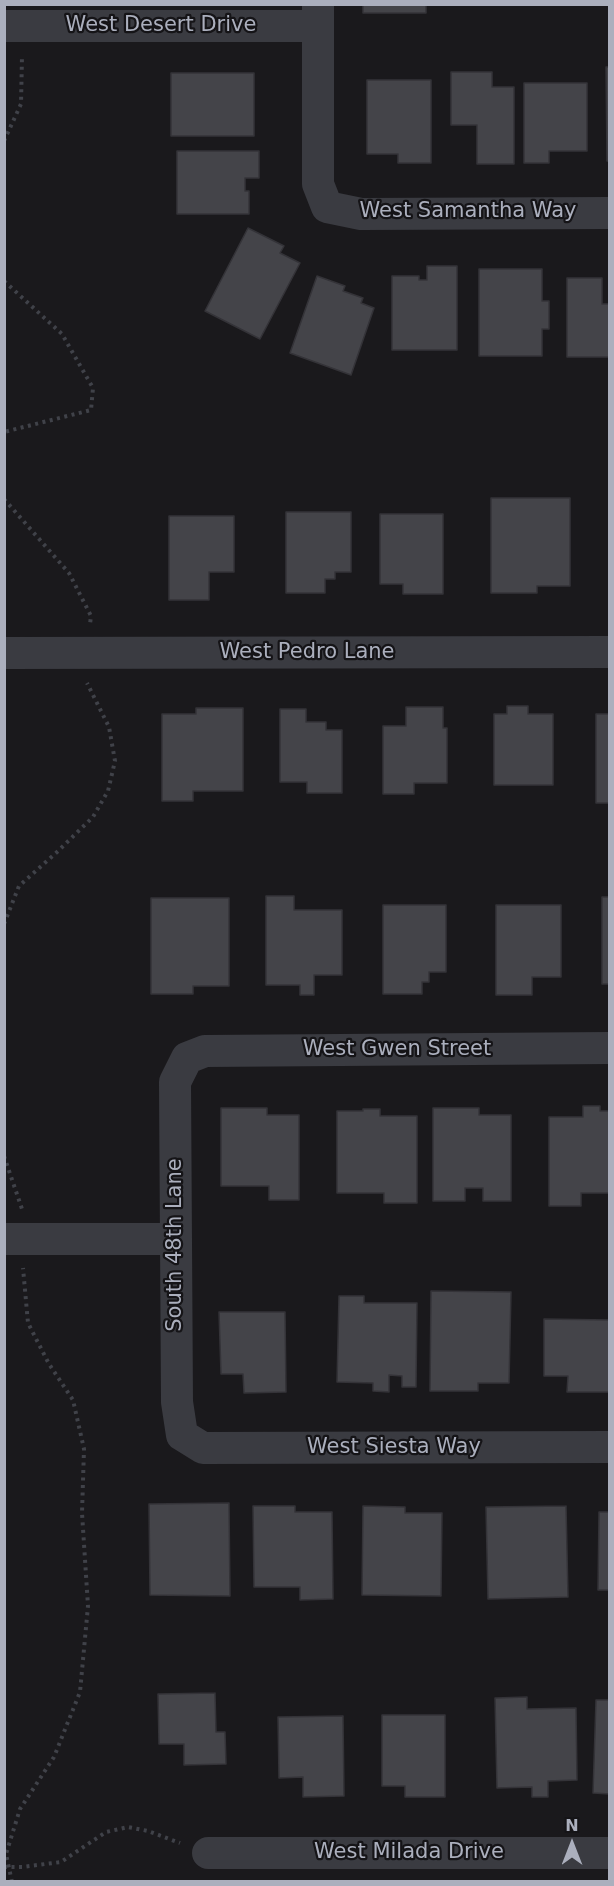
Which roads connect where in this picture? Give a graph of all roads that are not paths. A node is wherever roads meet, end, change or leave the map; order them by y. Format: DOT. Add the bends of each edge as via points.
graph roads {
  1 [pos="318,15"];
  2 [pos="13,26"];
  3 [pos="609,213"];
  4 [pos="609,652"];
  5 [pos="4,653"];
  6 [pos="609,1048"];
  7 [pos="187,1058"];
  8 [pos="14,1239"];
  9 [pos="176,1239"];
  10 [pos="182,1434"];
  11 [pos="609,1447"];
  12 [pos="208,1853"];
  13 [pos="609,1853"];
  1 -- 2 [label="street, West Desert Drive"];
  1 -- 3 [label="street, West Samantha Way" via="318,183 327,207 361,213"];
  4 -- 5 [label="street, West Pedro Lane"];
  6 -- 7 [label="street, West Gwen Street" via="205,1051"];
  7 -- 9 [label="street, South 48th Lane" via="175,1082"];
  8 -- 9 [label="street"];
  9 -- 10 [label="street, South 48th Lane" via="177,1402"];
  10 -- 11 [label="street, West Siesta Way" via="203,1448"];
  12 -- 13 [label="street, West Milada Drive"];
}
